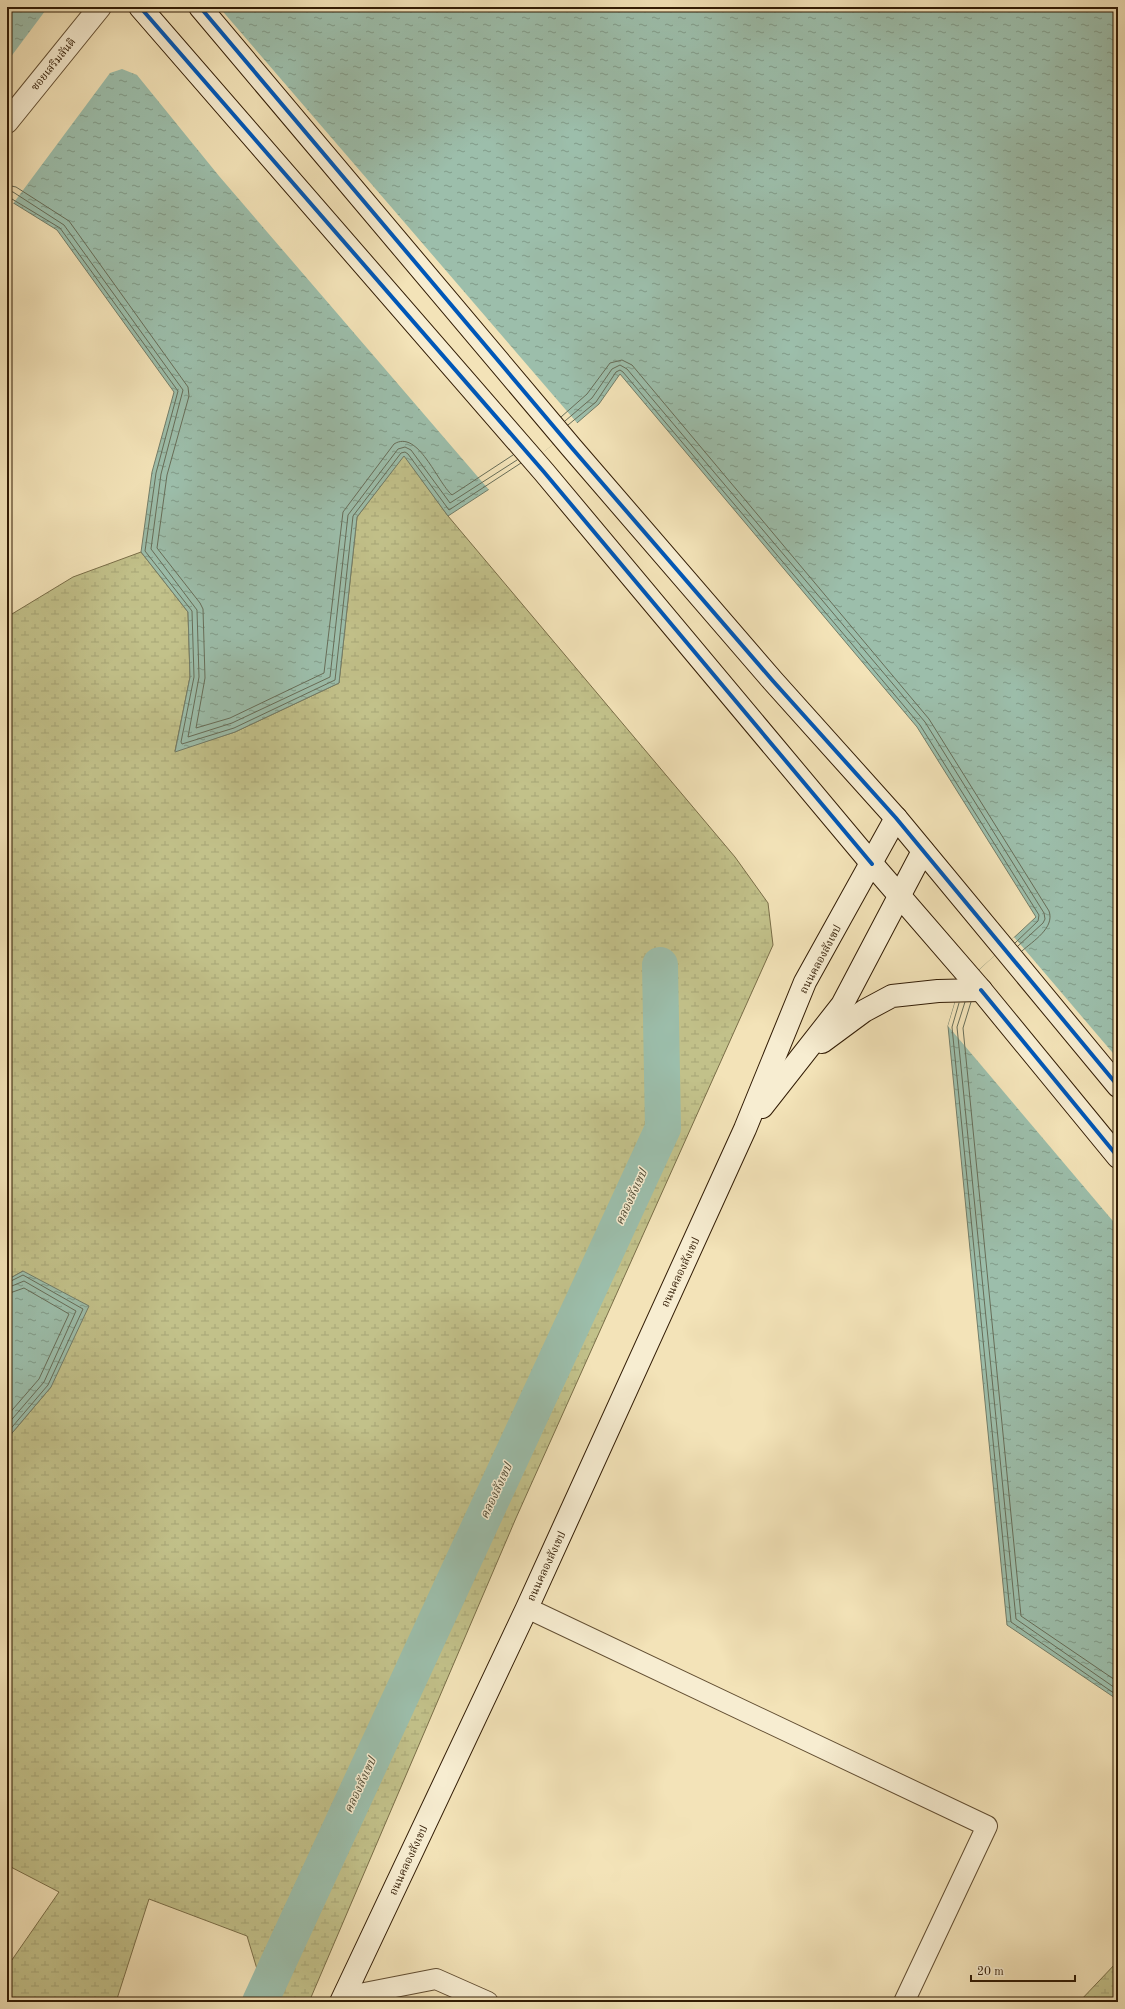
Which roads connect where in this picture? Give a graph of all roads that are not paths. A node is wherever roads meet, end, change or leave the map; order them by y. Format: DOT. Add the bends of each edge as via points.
graph roads {
  1 [pos="100,7"];
  2 [pos="140,7"];
  3 [pos="200,7"];
  4 [pos="7,122"];
  5 [pos="896,818"];
  6 [pos="923,850"];
  7 [pos="872,864"];
  8 [pos="900,896"];
  9 [pos="981,990"];
  10 [pos="803,1056"];
  11 [pos="1118,1086"];
  12 [pos="746,1129"];
  13 [pos="1118,1157"];
  14 [pos="527,1608"];
  15 [pos="342,1999"];
  16 [pos="488,2002"];
  17 [pos="904,2002"];
  1 -- 4 [label="main road, ซอยเสริมสันติ"];
  2 -- 7 [label="main road" via="544,472"];
  3 -- 5 [label="main road" via="571,447 773,681"];
  5 -- 6 [label="main road"];
  5 -- 7 [label="main road, ถนนคลองสังเขป"];
  6 -- 8 [label="main road, ถนนคลองสังเขป"];
  6 -- 11 [label="main road"];
  7 -- 8 [label="main road"];
  7 -- 12 [label="main road, ถนนคลองสังเขป" via="806,982"];
  8 -- 9 [label="main road"];
  8 -- 10 [label="main road, ถนนคลองสังเขป" via="842,1004"];
  9 -- 10 [label="main road" via="938,990 892,996 864,1011"];
  9 -- 13 [label="main road"];
  10 -- 12 [label="main road, ถนนคลองสังเขป"];
  12 -- 14 [label="main road, ถนนคลองสังเขป"];
  14 -- 15 [label="main road, ถนนคลองสังเขป"];
  14 -- 17 [label="lane" via="987,1826"];
  15 -- 16 [label="lane" via="436,1979"];
}
